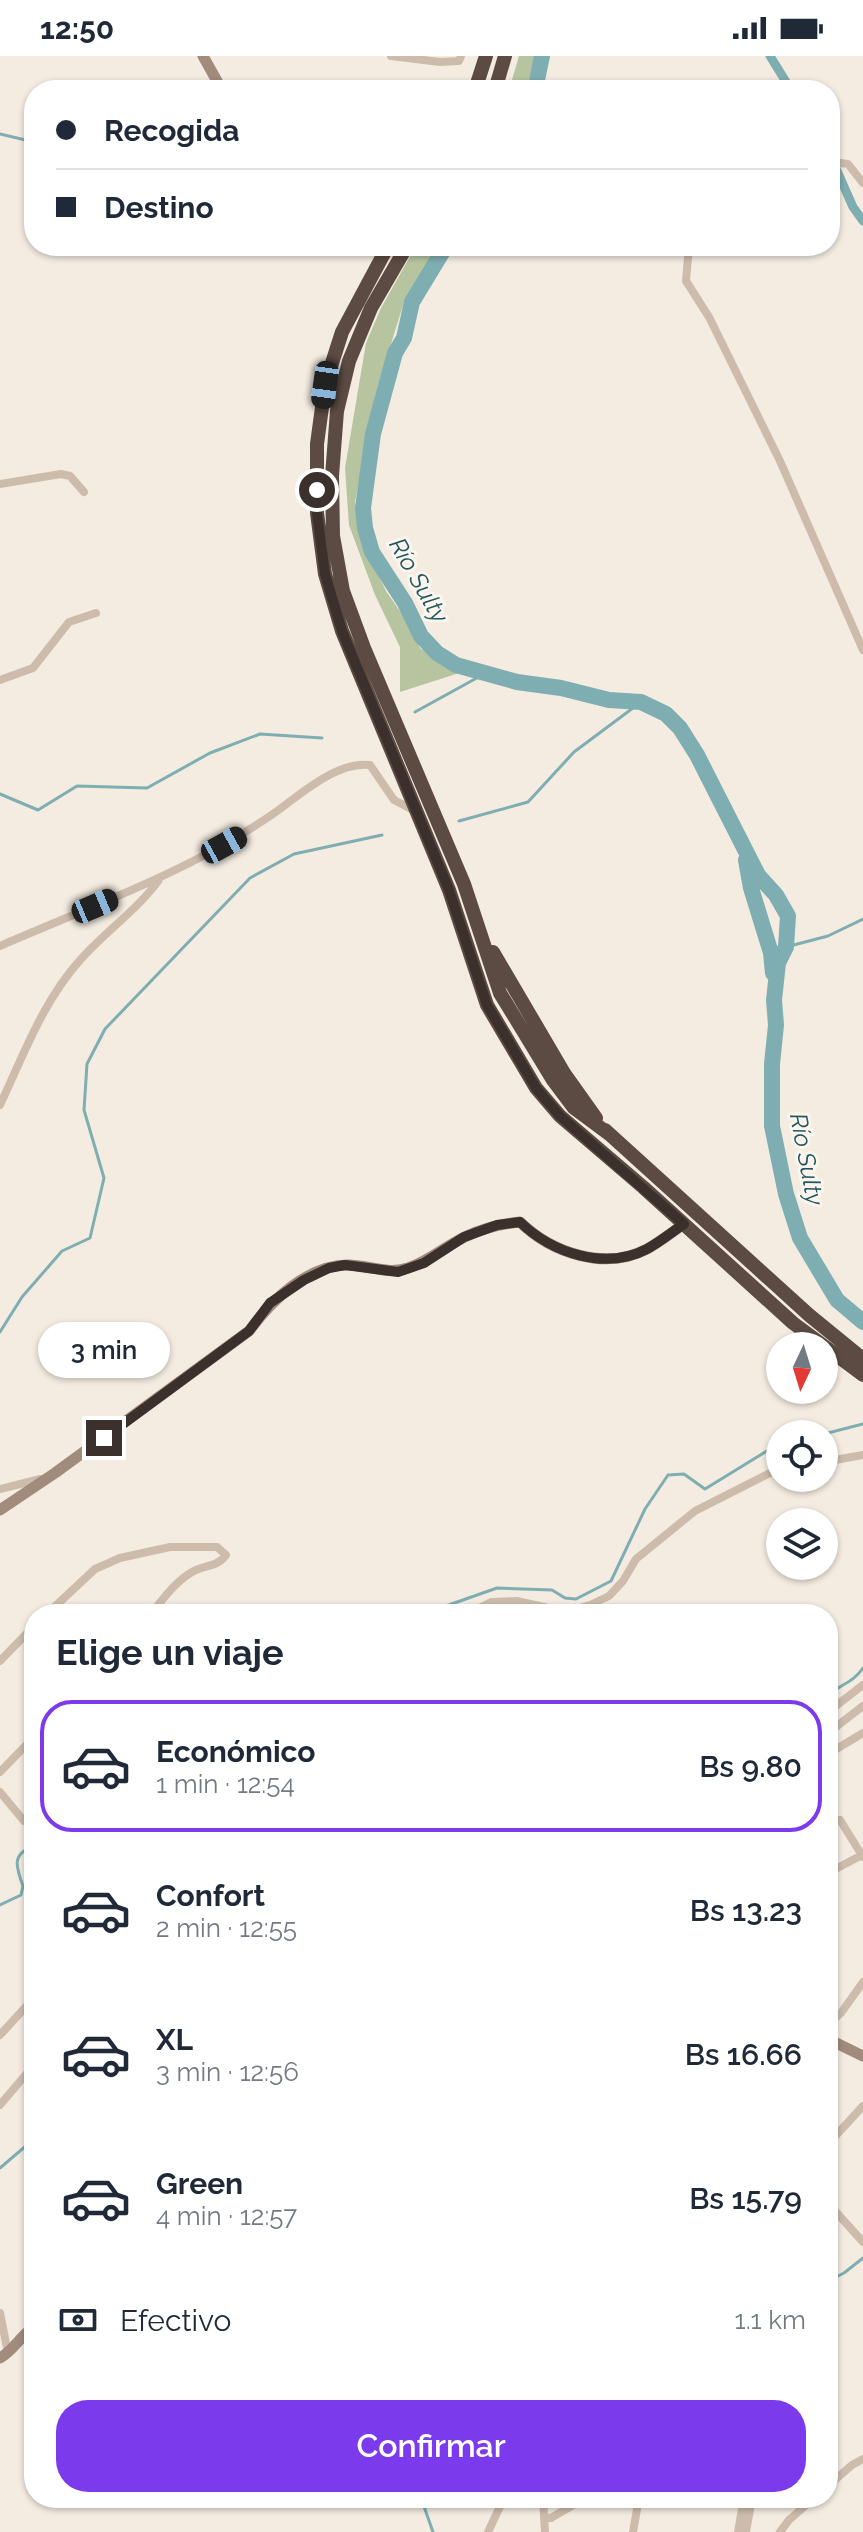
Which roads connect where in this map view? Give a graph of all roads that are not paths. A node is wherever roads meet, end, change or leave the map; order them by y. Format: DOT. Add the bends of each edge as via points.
graph roads {
  1 [pos="203,56"];
  2 [pos="391,56"];
  3 [pos="461,56"];
  4 [pos="486,56"];
  5 [pos="505,56"];
  6 [pos="216,80"];
  7 [pos="478,80"];
  8 [pos="498,80"];
  9 [pos="840,163"];
  10 [pos="863,183"];
  11 [pos="383,256"];
  12 [pos="401,256"];
  13 [pos="688,256"];
  14 [pos="0,484"];
  15 [pos="84,492"];
  16 [pos="96,613"];
  17 [pos="863,650"];
  18 [pos="0,680"];
  19 [pos="416,812"];
  20 [pos="160,879"];
  21 [pos="0,946"];
  22 [pos="0,1105"];
  23 [pos="684,1224"];
  24 [pos="863,1359"];
  25 [pos="863,1375"];
  26 [pos="863,1455"];
  27 [pos="838,1459"];
  28 [pos="55,1473"];
  29 [pos="766,1475"];
  30 [pos="0,1489"];
  31 [pos="0,1510"];
  32 [pos="58,1604"];
  33 [pos="159,1604"];
  34 [pos="487,1604"];
  35 [pos="530,1604"];
  36 [pos="592,1604"];
  37 [pos="24,1638"];
  38 [pos="0,1661"];
  39 [pos="863,1685"];
  40 [pos="838,1704"];
  41 [pos="863,1706"];
  42 [pos="838,1725"];
  43 [pos="863,1733"];
  44 [pos="24,1747"];
  45 [pos="838,1748"];
  46 [pos="0,1772"];
  47 [pos="0,1792"];
  48 [pos="840,1820"];
  49 [pos="24,1821"];
  50 [pos="863,1856"];
  51 [pos="838,1868"];
  52 [pos="863,1982"];
  53 [pos="24,2009"];
  54 [pos="838,2016"];
  55 [pos="0,2035"];
  56 [pos="838,2044"];
  57 [pos="863,2056"];
  58 [pos="24,2077"];
  59 [pos="0,2105"];
  60 [pos="863,2106"];
  61 [pos="838,2133"];
  62 [pos="838,2214"];
  63 [pos="863,2242"];
  64 [pos="0,2313"];
  65 [pos="24,2333"];
  66 [pos="4,2355"];
  67 [pos="863,2459"];
  68 [pos="838,2477"];
  69 [pos="499,2508"];
  70 [pos="544,2508"];
  71 [pos="568,2508"];
  72 [pos="637,2508"];
  73 [pos="742,2508"];
  74 [pos="750,2508"];
  75 [pos="803,2508"];
  76 [pos="544,2517"];
  77 [pos="488,2532"];
  78 [pos="545,2532"];
  79 [pos="633,2532"];
  80 [pos="738,2532"];
  81 [pos="746,2532"];
  82 [pos="780,2532"];
  1 -- 6 [label="street"];
  2 -- 3 [label="street" via="440,62 459,61"];
  4 -- 7 [label="highway"];
  5 -- 8 [label="highway"];
  9 -- 10 [label="street" via="848,164"];
  11 -- 19 [label="highway" via="342,332 325,385 317,444 317,513 325,574 342,631"];
  12 -- 24 [label="highway" via="349,361 337,411 333,536 343,591 477,923 507,989 575,1099 787,1296"];
  13 -- 17 [label="street" via="686,281 780,461"];
  14 -- 15 [label="street" via="61,474"];
  16 -- 18 [label="street" via="69,622 33,668"];
  19 -- 20 [label="street" via="394,800 370,765 355,763 244,834"];
  19 -- 23 [label="highway" via="449,890 487,1005 536,1088 560,1116"];
  20 -- 21 [label="street"];
  20 -- 22 [label="street" via="81,958 49,1001"];
  23 -- 25 [label="highway" via="793,1323"];
  23 -- 28 [label="street" via="645,1250 614,1260 568,1253 520,1222 464,1237 424,1263 398,1272 329,1268 270,1303 249,1331"];
  26 -- 27 [label="street"];
  28 -- 30 [label="street"];
  28 -- 31 [label="street"];
  29 -- 36 [label="street" via="695,1511 636,1559 609,1596"];
  32 -- 33 [label="street" via="95,1569 120,1558 170,1547 217,1547 226,1555 221,1563 193,1572"];
  34 -- 35 [label="street"];
  37 -- 38 [label="street"];
  39 -- 40 [label="street"];
  41 -- 42 [label="street"];
  43 -- 45 [label="street"];
  44 -- 46 [label="street"];
  47 -- 49 [label="street"];
  48 -- 50 [label="street"];
  50 -- 51 [label="street"];
  52 -- 54 [label="street"];
  53 -- 55 [label="street"];
  56 -- 57 [label="street"];
  58 -- 59 [label="street"];
  60 -- 61 [label="street"];
  62 -- 63 [label="street"];
  64 -- 66 [label="street"];
  65 -- 66 [label="street"];
  67 -- 68 [label="street"];
  69 -- 77 [label="street"];
  70 -- 76 [label="street"];
  71 -- 76 [label="street"];
  72 -- 79 [label="street"];
  73 -- 80 [label="street"];
  74 -- 81 [label="street"];
  75 -- 82 [label="street"];
  76 -- 78 [label="street"];
}
